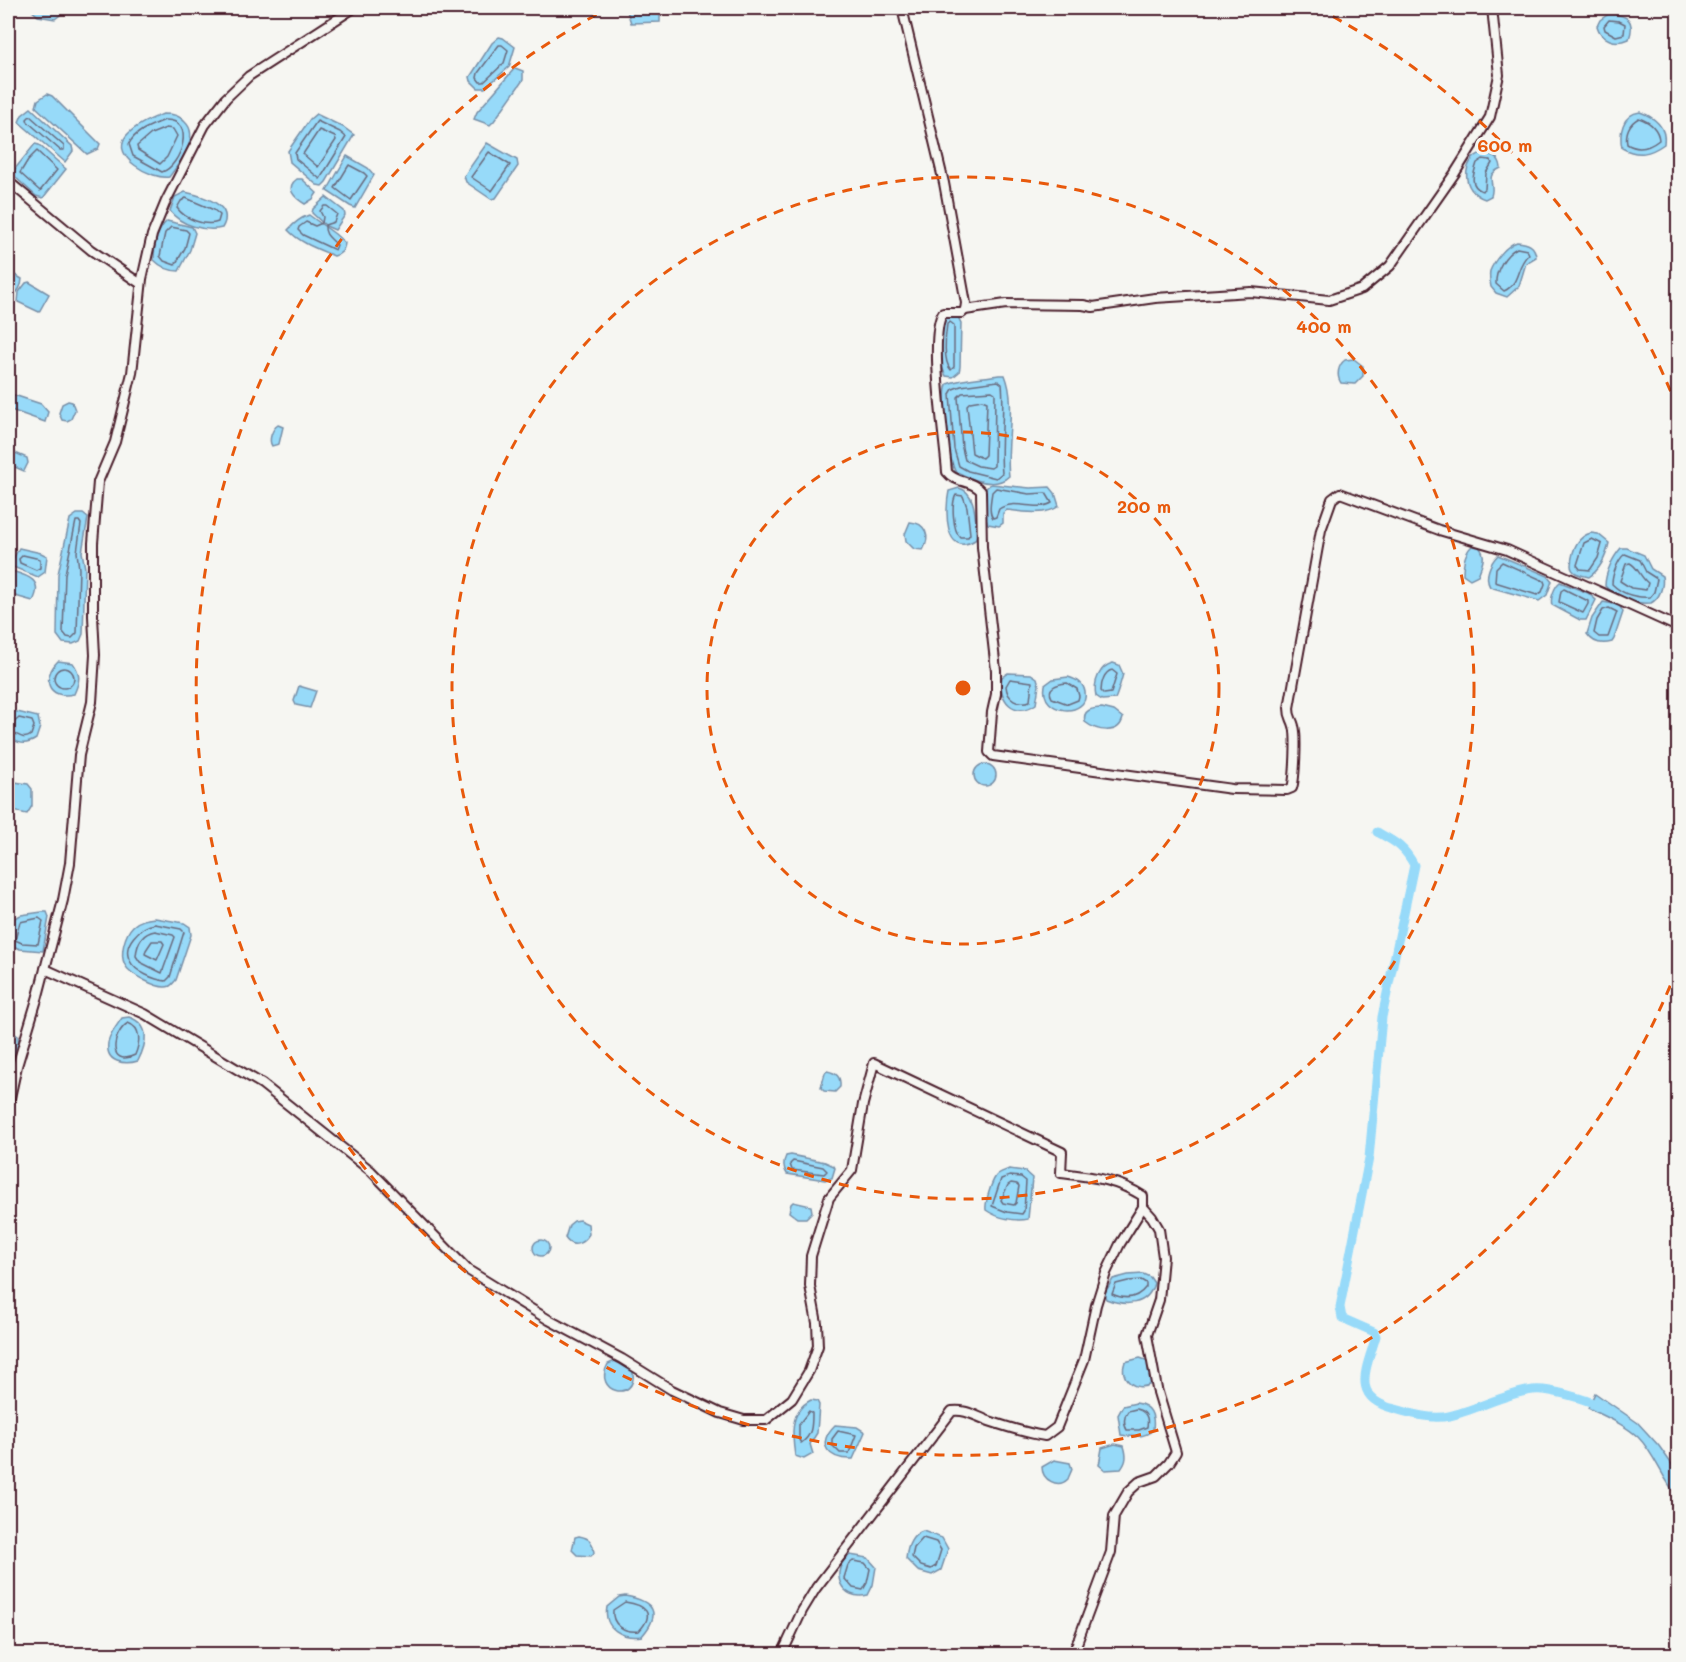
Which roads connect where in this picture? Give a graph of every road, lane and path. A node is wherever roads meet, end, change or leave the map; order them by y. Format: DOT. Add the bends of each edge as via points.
graph roads {
  1 [pos="354,8"];
  2 [pos="902,8"];
  3 [pos="1492,8"];
  4 [pos="8,181"];
  5 [pos="141,284"];
  6 [pos="965,310"];
  7 [pos="1678,627"];
  8 [pos="45,969"];
  9 [pos="8,1107"];
  10 [pos="1143,1207"];
  11 [pos="782,1654"];
  12 [pos="1073,1654"];
  1 -- 5 [label="street" via="249,76 205,125 155,226"];
  2 -- 6 [label="street" via="956,240"];
  3 -- 6 [label="street" via="1499,75 1490,117 1390,266 1362,289 1329,300 1251,292 1155,298 1094,308 1006,304"];
  4 -- 5 [label="street" via="90,250"];
  5 -- 8 [label="street" via="132,373 115,442 98,482 93,543 92,702 79,755 70,863"];
  6 -- 7 [label="street" via="943,313 939,318 938,367 947,472 981,490 982,547 996,670 989,752 993,756 1232,789 1292,788 1295,729 1289,708 1321,530 1332,499 1340,493 1439,530 1507,550"];
  8 -- 9 [label="street"];
  8 -- 10 [label="street" via="145,1014 262,1084 371,1171 468,1270 672,1390 744,1420 766,1420 792,1399 812,1363 818,1346 810,1286 811,1256 830,1198 852,1170 874,1063 1062,1152 1061,1173 1125,1185 1143,1196"];
  10 -- 11 [label="street" via="1106,1273 1084,1360 1057,1427 1045,1436 1024,1433 964,1409 952,1411 816,1588"];
  10 -- 12 [label="street" via="1160,1229 1163,1257 1159,1300 1147,1335 1157,1389 1176,1452 1156,1476 1128,1492 1114,1515 1111,1552"];
}
